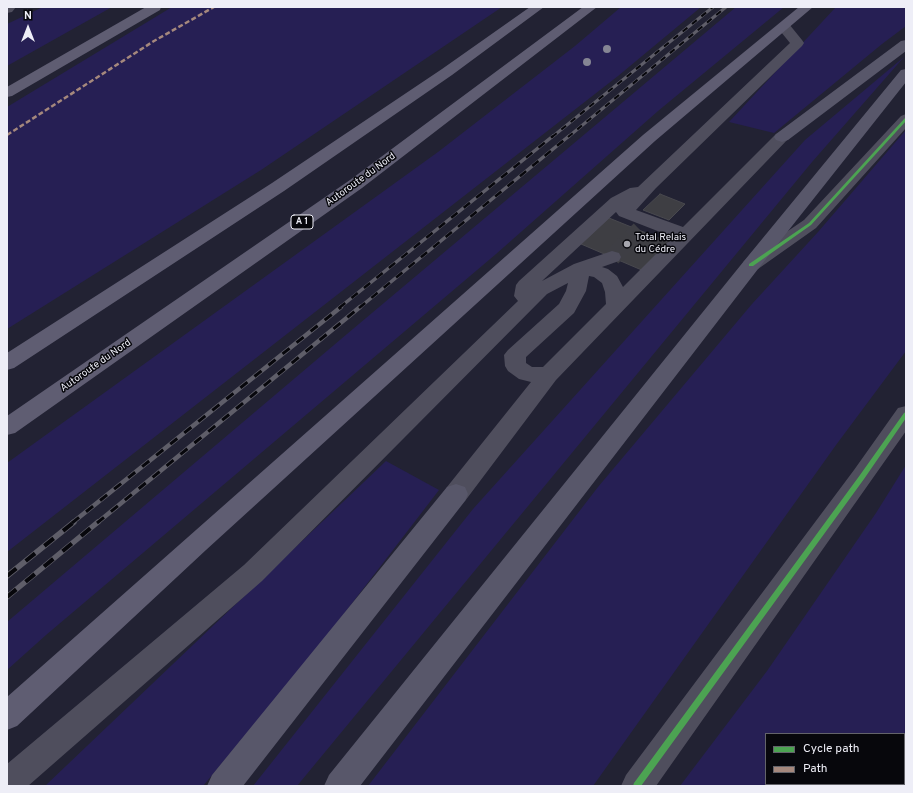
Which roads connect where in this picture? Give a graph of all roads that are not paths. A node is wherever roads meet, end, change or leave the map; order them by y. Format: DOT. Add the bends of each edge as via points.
graph roads {
  1 [pos="10,7"];
  2 [pos="155,7"];
  3 [pos="538,7"];
  4 [pos="591,7"];
  5 [pos="807,7"];
  6 [pos="7,9"];
  7 [pos="784,27"];
  8 [pos="906,44"];
  9 [pos="906,74"];
  10 [pos="7,93"];
  11 [pos="906,119"];
  12 [pos="782,137"];
  13 [pos="650,184"];
  14 [pos="686,235"];
  15 [pos="612,257"];
  16 [pos="751,265"];
  17 [pos="581,268"];
  18 [pos="616,306"];
  19 [pos="522,307"];
  20 [pos="7,363"];
  21 [pos="548,375"];
  22 [pos="906,414"];
  23 [pos="7,427"];
  24 [pos="456,494"];
  25 [pos="7,716"];
  26 [pos="7,784"];
  27 [pos="223,786"];
  28 [pos="340,786"];
  29 [pos="637,786"];
  1 -- 6 [label="street"];
  2 -- 10 [label="highway"];
  3 -- 20 [label="highway" via="278,187"];
  4 -- 23 [label="highway, Autoroute du Nord / A 1" via="356,184"];
  5 -- 7 [label="highway"];
  7 -- 13 [label="street" via="797,43"];
  7 -- 25 [label="highway" via="649,138"];
  8 -- 12 [label="main road"];
  9 -- 16 [label="main road"];
  11 -- 16 [label="street" via="810,224"];
  12 -- 14 [label="street"];
  13 -- 14 [label="street" via="625,212 644,226"];
  13 -- 19 [label="street" via="617,202 526,285"];
  14 -- 18 [label="street"];
  15 -- 17 [label="street"];
  16 -- 28 [label="main road"];
  17 -- 18 [label="street" via="601,273 610,280 615,292"];
  17 -- 19 [label="street" via="540,290"];
  17 -- 21 [label="street" via="576,291 567,308 515,355 516,366 527,374"];
  18 -- 21 [label="street"];
  19 -- 26 [label="street" via="253,573"];
  21 -- 24 [label="street"];
  22 -- 29 [label="street"];
  24 -- 27 [label="main road"];
}
